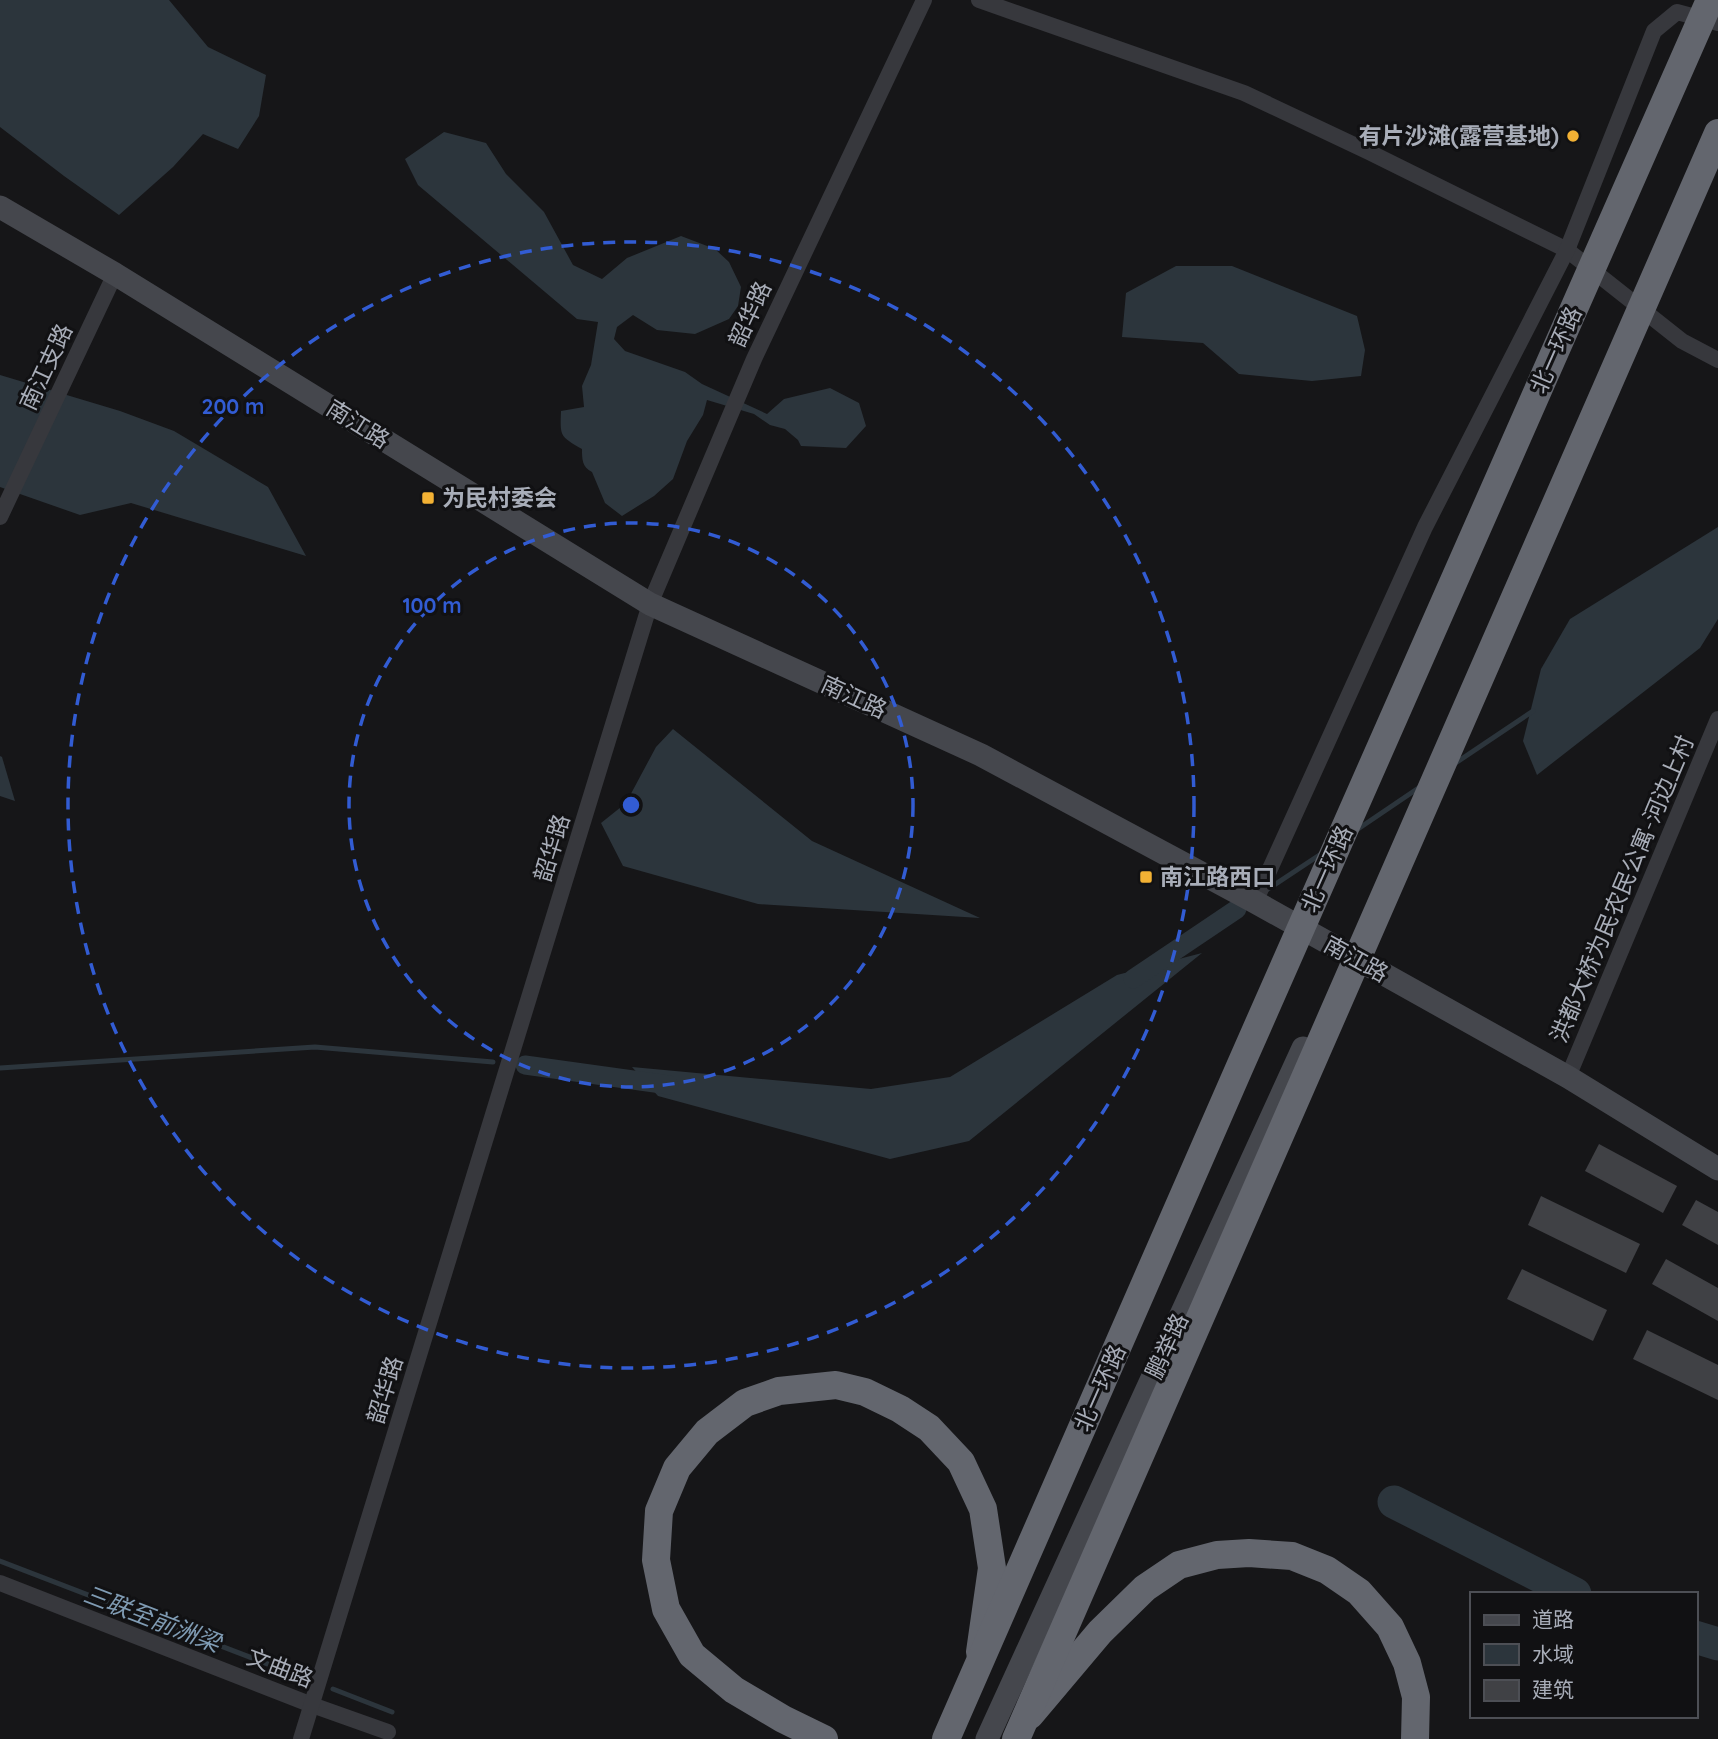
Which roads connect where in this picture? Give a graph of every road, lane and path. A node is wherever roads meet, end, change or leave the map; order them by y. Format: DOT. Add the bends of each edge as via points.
graph roads {
  1 [pos="924,0"];
  2 [pos="979,0"];
  3 [pos="1710,0"];
  4 [pos="1718,23"];
  5 [pos="1718,133"];
  6 [pos="0,207"];
  7 [pos="1567,250"];
  8 [pos="115,274"];
  9 [pos="1718,360"];
  10 [pos="0,517"];
  11 [pos="650,604"];
  12 [pos="1718,719"];
  13 [pos="1255,902"];
  14 [pos="1347,954"];
  15 [pos="1568,1077"];
  16 [pos="1718,1169"];
  17 [pos="0,1583"];
  18 [pos="977,1668"];
  19 [pos="312,1704"];
  20 [pos="388,1732"];
  21 [pos="1019,1732"];
  22 [pos="302,1739"];
  23 [pos="824,1739"];
  24 [pos="946,1739"];
  25 [pos="987,1739"];
  26 [pos="1415,1739"];
  1 -- 11 [label="street, 韶华路" via="754,359"];
  2 -- 7 [label="street" via="1244,93"];
  3 -- 18 [label="highway, 北一环路, bridge"];
  4 -- 7 [label="street" via="1677,12 1654,32"];
  5 -- 21 [label="highway, bridge"];
  6 -- 8 [label="main road, 南江路"];
  7 -- 9 [label="street" via="1682,341"];
  7 -- 13 [label="street" via="1425,527"];
  8 -- 10 [label="street, 南江支路"];
  8 -- 11 [label="main road, 南江路"];
  11 -- 13 [label="main road, 南江路" via="981,755"];
  11 -- 19 [label="street, 韶华路"];
  12 -- 15 [label="street, 洪都大桥为民农民公寓-河边上村"];
  13 -- 14 [label="main road, 南江路"];
  14 -- 15 [label="main road, 南江路"];
  14 -- 25 [label="main road, 鹏举路"];
  15 -- 16 [label="main road, 南江路"];
  17 -- 19 [label="street, 文曲路"];
  18 -- 23 [label="highway, bridge" via="992,1568 982,1509 961,1462 929,1428 865,1392 836,1385 813,1387 779,1391 745,1404 707,1432 677,1468 659,1511 656,1560 666,1609 692,1655 734,1690"];
  18 -- 24 [label="highway, 北一环路, bridge"];
  19 -- 20 [label="street, 文曲路"];
  19 -- 22 [label="street, 韶华路"];
  21 -- 26 [label="highway, bridge" via="1100,1632 1145,1588 1179,1565 1249,1553 1292,1556 1327,1570 1359,1592 1390,1627 1407,1663 1416,1697"];
}
